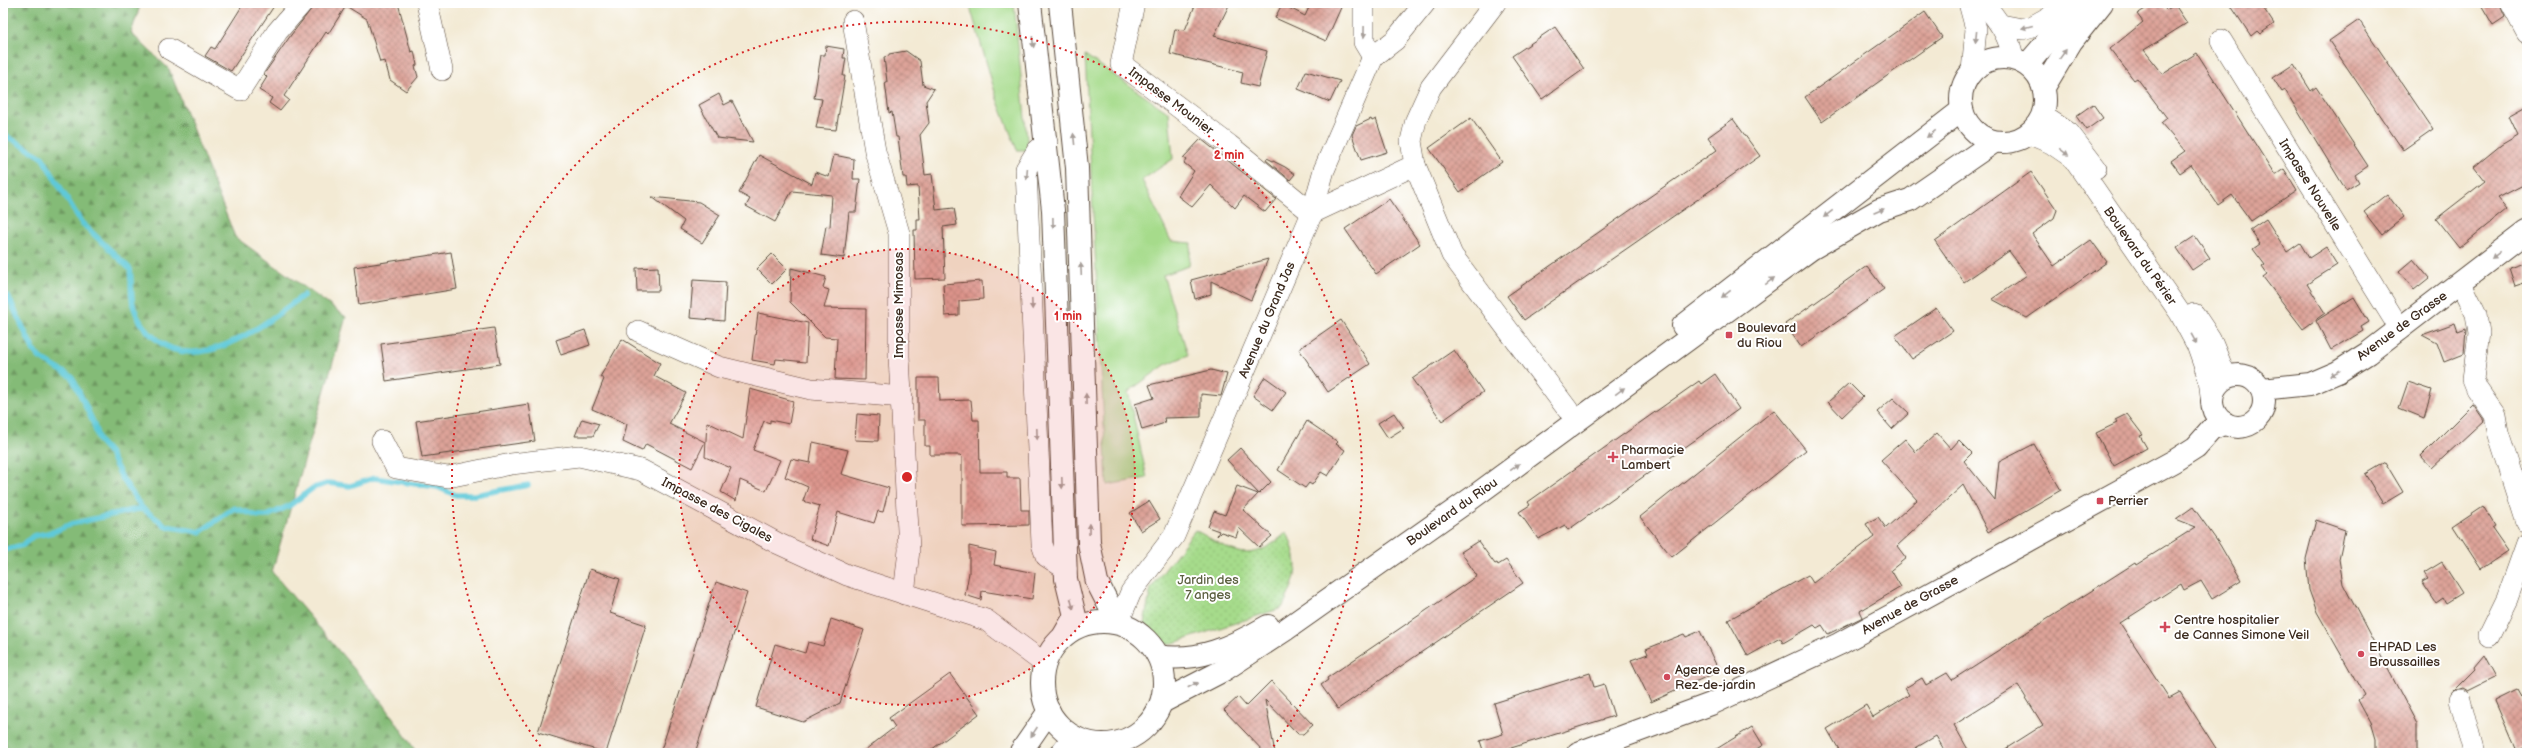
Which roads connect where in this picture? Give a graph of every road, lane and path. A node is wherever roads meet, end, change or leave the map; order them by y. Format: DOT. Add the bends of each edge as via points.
graph roads {
  1 [pos="302,3"];
  2 [pos="427,3"];
  3 [pos="1030,3"];
  4 [pos="1060,3"];
  5 [pos="1134,3"];
  6 [pos="1364,3"];
  7 [pos="1425,3"];
  8 [pos="1495,3"];
  9 [pos="1969,3"];
  10 [pos="1984,3"];
  11 [pos="2074,3"];
  12 [pos="2080,3"];
  13 [pos="2102,3"];
  14 [pos="2511,3"];
  15 [pos="853,21"];
  16 [pos="2001,25"];
  17 [pos="2527,32"];
  18 [pos="2221,40"];
  19 [pos="168,49"];
  20 [pos="1374,57"];
  21 [pos="2020,62"];
  22 [pos="442,70"];
  23 [pos="1972,71"];
  24 [pos="2044,87"];
  25 [pos="1962,110"];
  26 [pos="2043,116"];
  27 [pos="2030,134"];
  28 [pos="1994,142"];
  29 [pos="1415,165"];
  30 [pos="1312,213"];
  31 [pos="2527,231"];
  32 [pos="2461,282"];
  33 [pos="2400,329"];
  34 [pos="638,331"];
  35 [pos="2226,377"];
  36 [pos="2262,389"];
  37 [pos="902,397"];
  38 [pos="2212,404"];
  39 [pos="1568,410"];
  40 [pos="2225,423"];
  41 [pos="382,441"];
  42 [pos="2527,523"];
  43 [pos="2527,543"];
  44 [pos="904,594"];
  45 [pos="1118,623"];
  46 [pos="1064,636"];
  47 [pos="2489,636"];
  48 [pos="1158,656"];
  49 [pos="1045,664"];
  50 [pos="2460,700"];
  51 [pos="1162,702"];
  52 [pos="1049,712"];
  53 [pos="1068,745"];
  54 [pos="1100,749"];
  55 [pos="1020,753"];
  56 [pos="1578,753"];
  57 [pos="2474,753"];
  1 -- 19 [label="street" via="277,32 240,90"];
  2 -- 22 [label="street"];
  3 -- 46 [label="main road, one-way" via="1053,210 1066,569 1075,616"];
  45 -- 4 [label="main road, one-way" via="1097,582 1090,543 1077,168"];
  5 -- 30 [label="street, Impasse Mounier" via="1121,64 1229,145"];
  6 -- 20 [label="street, one-way" via="1364,42"];
  7 -- 20 [label="street" via="1395,40"];
  8 -- 29 [label="street" via="1431,87 1416,120 1412,141"];
  9 -- 23 [label="street, one-way" via="1976,29"];
  10 -- 16 [label="street"];
  11 -- 16 [label="street, one-way" via="2033,26 2022,29"];
  12 -- 21 [label="main road"];
  24 -- 13 [label="main road, one-way" via="2071,42"];
  14 -- 17 [label="street"];
  15 -- 37 [label="street, Impasse Mimosas" via="875,151 899,234"];
  16 -- 21 [label="street"];
  18 -- 33 [label="street, Impasse Nouvelle"];
  20 -- 30 [label="street, Avenue du Grand Jas" via="1324,170"];
  21 -- 23 [label="main road" via="1991,60"];
  21 -- 24 [label="main road" via="2039,77"];
  23 -- 25 [label="main road" via="1962,90"];
  24 -- 26 [label="main road" via="2046,102"];
  25 -- 28 [label="main road" via="1973,131"];
  25 -- 39 [label="main road, Boulevard du Riou, one-way" via="1696,317"];
  26 -- 27 [label="main road"];
  26 -- 35 [label="street, Boulevard du Périer" via="2069,133 2084,150 2210,338"];
  27 -- 28 [label="main road" via="2007,143"];
  27 -- 38 [label="street, Boulevard du Périer, one-way" via="2051,143 2073,158 2180,313 2197,345 2209,379"];
  51 -- 28 [label="main road, Boulevard du Riou, one-way" via="1224,670 1285,630 1472,498 1811,249 1879,210 1910,200"];
  29 -- 30 [label="street"];
  29 -- 39 [label="street" via="1452,255"];
  30 -- 45 [label="street, Avenue du Grand Jas" via="1174,536 1131,592"];
  31 -- 32 [label="main road, Avenue de Grasse, one-way"];
  32 -- 33 [label="main road, Avenue de Grasse"];
  32 -- 42 [label="street" via="2476,314 2479,333 2473,379 2495,415"];
  33 -- 36 [label="main road, Avenue de Grasse, one-way" via="2368,353 2321,380 2310,384"];
  34 -- 37 [label="street" via="719,367 811,389"];
  35 -- 36 [label="main road" via="2242,375 2250,378"];
  35 -- 38 [label="main road" via="2215,389"];
  36 -- 40 [label="main road" via="2264,406 2256,420 2241,427"];
  37 -- 44 [label="street, Impasse Mimosas" via="909,550"];
  38 -- 40 [label="main road" via="2215,412"];
  39 -- 48 [label="main road, Boulevard du Riou" via="1283,617 1253,635 1217,651 1186,658"];
  40 -- 56 [label="main road, Avenue de Grasse" via="2212,429 2196,447 2174,461 1839,644 1712,704"];
  41 -- 44 [label="street, Impasse des Cigales" via="396,468 448,477 511,464 579,456 641,470 777,543 847,575"];
  43 -- 47 [label="street" via="2507,599"];
  44 -- 49 [label="street, Impasse des Cigales" via="986,620"];
  45 -- 46 [label="main road" via="1099,622 1080,626"];
  45 -- 48 [label="main road" via="1134,630 1148,641"];
  46 -- 49 [label="main road" via="1052,648"];
  48 -- 51 [label="main road" via="1165,686"];
  49 -- 52 [label="main road" via="1043,696"];
  50 -- 57 [label="street"];
  51 -- 54 [label="main road" via="1153,719 1139,733"];
  52 -- 53 [label="main road"];
  52 -- 55 [label="main road, one-way"];
  53 -- 54 [label="main road"];
}
